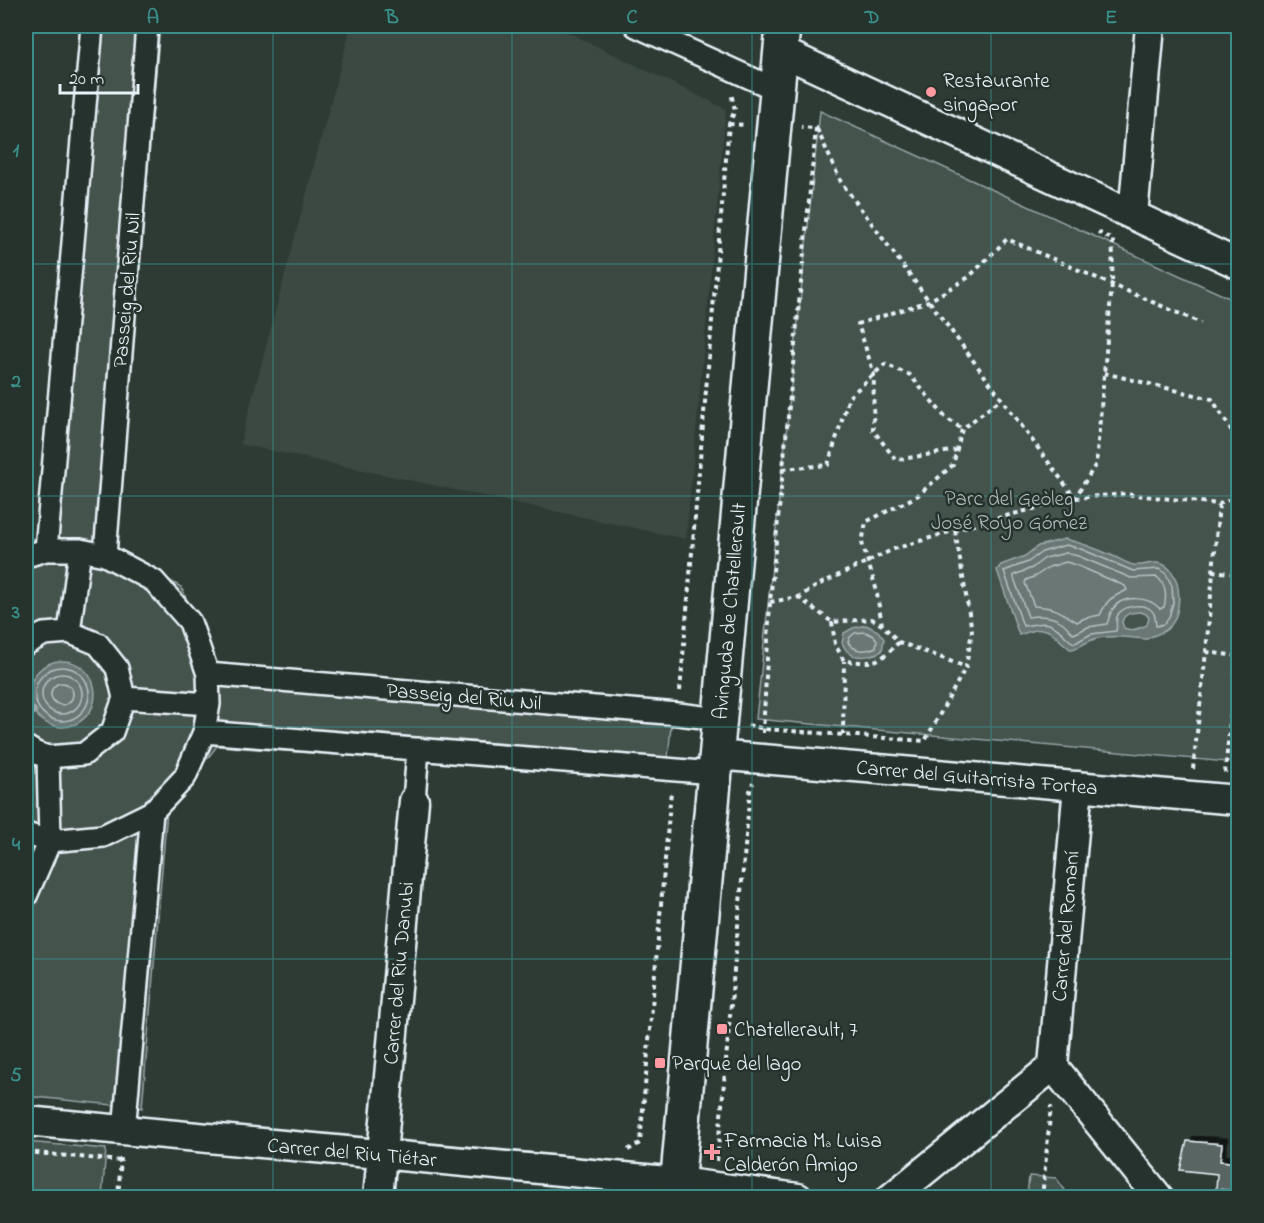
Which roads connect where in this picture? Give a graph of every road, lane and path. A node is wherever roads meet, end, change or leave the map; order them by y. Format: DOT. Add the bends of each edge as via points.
graph roads {
  1 [pos="92,26"];
  2 [pos="147,26"];
  3 [pos="636,26"];
  4 [pos="1150,26"];
  5 [pos="782,38"];
  6 [pos="777,90"];
  7 [pos="774,126"];
  8 [pos="816,128"];
  9 [pos="1133,215"];
  10 [pos="1113,240"];
  11 [pos="1239,264"];
  12 [pos="1112,284"];
  13 [pos="929,301"];
  14 [pos="1201,323"];
  15 [pos="1104,373"];
  16 [pos="874,374"];
  17 [pos="1001,399"];
  18 [pos="962,429"];
  19 [pos="1239,441"];
  20 [pos="957,450"];
  21 [pos="783,469"];
  22 [pos="1239,496"];
  23 [pos="1075,498"];
  24 [pos="1219,504"];
  25 [pos="956,530"];
  26 [pos="46,550"];
  27 [pos="80,550"];
  28 [pos="105,555"];
  29 [pos="26,556"];
  30 [pos="868,562"];
  31 [pos="1212,571"];
  32 [pos="1239,574"];
  33 [pos="798,597"];
  34 [pos="770,602"];
  35 [pos="832,622"];
  36 [pos="882,625"];
  37 [pos="69,632"];
  38 [pos="1239,639"];
  39 [pos="898,642"];
  40 [pos="26,644"];
  41 [pos="1206,652"];
  42 [pos="1238,656"];
  43 [pos="844,661"];
  44 [pos="966,667"];
  45 [pos="208,674"];
  46 [pos="124,698"];
  47 [pos="209,704"];
  48 [pos="678,714"];
  49 [pos="719,719"];
  50 [pos="764,729"];
  51 [pos="204,732"];
  52 [pos="843,735"];
  53 [pos="26,747"];
  54 [pos="418,749"];
  55 [pos="48,757"];
  56 [pos="762,759"];
  57 [pos="715,764"];
  58 [pos="673,770"];
  59 [pos="1078,786"];
  60 [pos="1190,796"];
  61 [pos="1230,800"];
  62 [pos="414,801"];
  63 [pos="152,812"];
  64 [pos="26,834"];
  65 [pos="50,841"];
  66 [pos="26,896"];
  67 [pos="1053,1066"];
  68 [pos="1052,1099"];
  69 [pos="26,1121"];
  70 [pos="124,1131"];
  71 [pos="26,1152"];
  72 [pos="381,1154"];
  73 [pos="121,1161"];
  74 [pos="625,1177"];
  75 [pos="714,1186"];
  76 [pos="677,1190"];
  77 [pos="118,1197"];
  78 [pos="378,1197"];
  79 [pos="798,1197"];
  80 [pos="891,1197"];
  81 [pos="1042,1197"];
  82 [pos="1159,1197"];
  1 -- 26 [label="street"];
  2 -- 28 [label="street, Passeig del Riu Nil"];
  3 -- 6 [label="street"];
  4 -- 9 [label="street"];
  5 -- 6 [label="street, Avinguda de Chatellerault"];
  5 -- 9 [label="street"];
  6 -- 7 [label="street, Avinguda de Chatellerault"];
  7 -- 8 [label="path"];
  7 -- 48 [label="path" via="729,124"];
  7 -- 49 [label="street, Avinguda de Chatellerault"];
  8 -- 13 [label="path" via="841,182"];
  8 -- 21 [label="path"];
  9 -- 11 [label="street"];
  10 -- 12 [label="path"];
  12 -- 13 [label="path" via="1007,239 969,276"];
  12 -- 14 [label="path"];
  12 -- 15 [label="path"];
  13 -- 16 [label="path" via="858,324"];
  13 -- 17 [label="path"];
  15 -- 19 [label="path" via="1212,399"];
  15 -- 23 [label="path" via="1096,464"];
  16 -- 18 [label="path" via="885,364 910,375 945,417"];
  16 -- 20 [label="path" via="873,430 896,460"];
  16 -- 21 [label="path" via="849,397 828,465"];
  17 -- 18 [label="path"];
  17 -- 23 [label="path"];
  18 -- 20 [label="path"];
  20 -- 30 [label="path" via="953,465 917,496 866,522 862,543"];
  21 -- 34 [label="path"];
  22 -- 24 [label="path"];
  23 -- 24 [label="path" via="1125,494"];
  23 -- 25 [label="path"];
  24 -- 31 [label="path"];
  25 -- 30 [label="path" via="894,549"];
  25 -- 44 [label="path" via="972,631"];
  26 -- 27 [label="street"];
  26 -- 29 [label="street"];
  27 -- 28 [label="street"];
  27 -- 37 [label="street"];
  28 -- 45 [label="street" via="154,581 190,622"];
  30 -- 33 [label="path"];
  30 -- 36 [label="path"];
  31 -- 32 [label="path"];
  31 -- 41 [label="path"];
  33 -- 34 [label="path"];
  33 -- 35 [label="path"];
  34 -- 50 [label="path"];
  35 -- 36 [label="path" via="872,619"];
  35 -- 43 [label="path" via="835,644"];
  36 -- 39 [label="path"];
  37 -- 40 [label="street" via="44,634"];
  37 -- 46 [label="street" via="98,644 117,668"];
  38 -- 42 [label="path"];
  39 -- 43 [label="path" via="885,657 871,663"];
  39 -- 44 [label="path"];
  41 -- 42 [label="path"];
  41 -- 60 [label="path"];
  42 -- 61 [label="path"];
  43 -- 52 [label="path"];
  44 -- 52 [label="path" via="925,741"];
  45 -- 47 [label="street"];
  45 -- 48 [label="street, Passeig del Riu Nil"];
  46 -- 47 [label="street"];
  46 -- 55 [label="street" via="112,732 84,754"];
  47 -- 51 [label="street"];
  48 -- 49 [label="street, Passeig del Riu Nil"];
  49 -- 50 [label="path"];
  49 -- 57 [label="street, Avinguda de Chatellerault"];
  50 -- 52 [label="path"];
  50 -- 56 [label="path"];
  51 -- 54 [label="street"];
  51 -- 63 [label="street" via="185,777"];
  53 -- 55 [label="street"];
  54 -- 58 [label="street"];
  54 -- 62 [label="street, Carrer del Riu Danubi"];
  55 -- 65 [label="street"];
  56 -- 57 [label="street, Carrer del Guitarrista Fortea"];
  56 -- 59 [label="street, Carrer del Guitarrista Fortea"];
  56 -- 75 [label="path" via="750,791"];
  57 -- 58 [label="street"];
  57 -- 76 [label="street, Avinguda de Chatellerault"];
  58 -- 74 [label="path" via="640,1143 627,1150"];
  59 -- 60 [label="street, Carrer del Guitarrista Fortea"];
  59 -- 67 [label="street, Carrer del Romaní"];
  60 -- 61 [label="street, Carrer del Guitarrista Fortea"];
  62 -- 72 [label="street, Carrer del Riu Danubi"];
  63 -- 65 [label="street" via="103,836"];
  63 -- 70 [label="street"];
  64 -- 65 [label="street"];
  65 -- 66 [label="street"];
  67 -- 80 [label="street"];
  67 -- 82 [label="street"];
  68 -- 81 [label="path"];
  69 -- 70 [label="street, Carrer del Riu Tiétar"];
  70 -- 72 [label="street, Carrer del Riu Tiétar"];
  70 -- 73 [label="path"];
  71 -- 73 [label="path"];
  72 -- 74 [label="street, Carrer del Riu Tiétar"];
  72 -- 78 [label="street, Carrer del Riu Danubi"];
  73 -- 77 [label="path"];
  74 -- 76 [label="street, Carrer del Riu Tiétar"];
  75 -- 76 [label="street, Carrer del Riu Tiétar"];
  75 -- 79 [label="street, Carrer del Riu Tiétar"];
}
